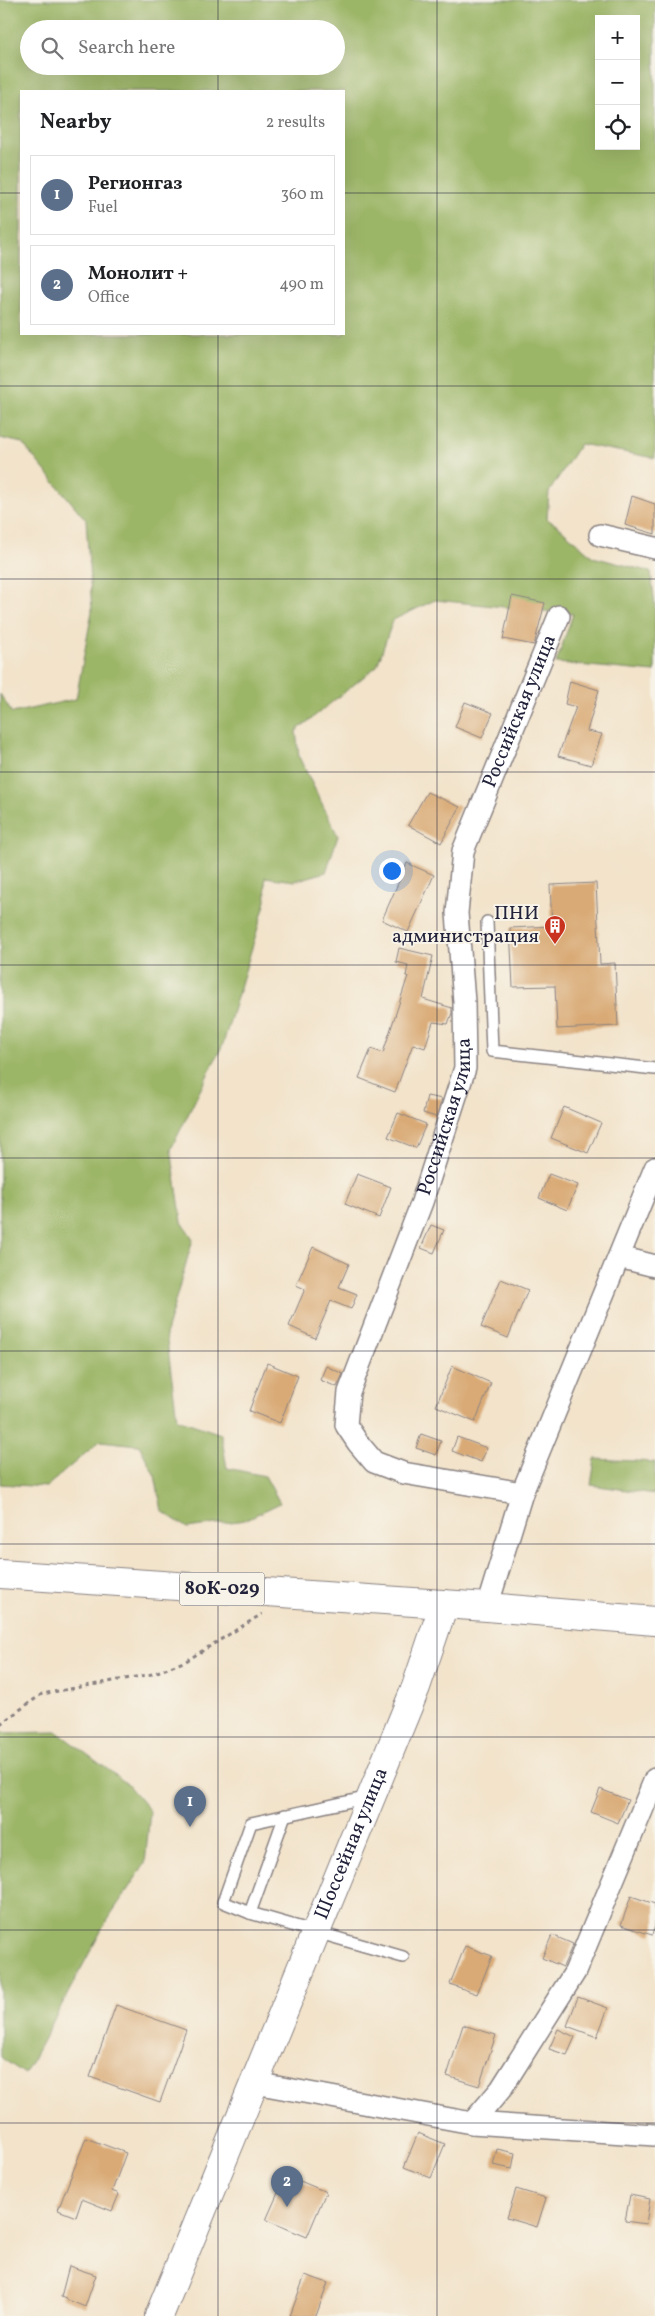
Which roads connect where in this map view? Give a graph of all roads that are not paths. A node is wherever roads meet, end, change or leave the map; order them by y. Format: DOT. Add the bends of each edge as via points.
graph roads {
  1 [pos="600,535"];
  2 [pos="655,548"];
  3 [pos="559,616"];
  4 [pos="486,922"];
  5 [pos="655,1069"];
  6 [pos="655,1168"];
  7 [pos="619,1257"];
  8 [pos="655,1266"];
  9 [pos="522,1493"];
  10 [pos="0,1574"];
  11 [pos="444,1604"];
  12 [pos="486,1607"];
  13 [pos="655,1621"];
  14 [pos="655,1779"];
  15 [pos="370,1797"];
  16 [pos="285,1815"];
  17 [pos="250,1913"];
  18 [pos="316,1931"];
  19 [pos="403,1957"];
  20 [pos="255,2083"];
  21 [pos="472,2123"];
  22 [pos="655,2135"];
  23 [pos="159,2316"];
  1 -- 2 [label="street"];
  3 -- 9 [label="street, Российская улица" via="463,850 457,913 465,1068 422,1202 349,1392 346,1425 374,1462 403,1473"];
  4 -- 5 [label="lane" via="492,1051"];
  6 -- 7 [label="street"];
  7 -- 8 [label="street"];
  7 -- 9 [label="street"];
  9 -- 12 [label="street"];
  10 -- 11 [label="street, 80К-029"];
  11 -- 12 [label="street, 80К-029"];
  11 -- 15 [label="street, Шоссейная улица" via="416,1687"];
  12 -- 13 [label="street, 80К-029"];
  14 -- 21 [label="street" via="575,1972 501,2089"];
  15 -- 16 [label="lane"];
  15 -- 18 [label="street, Шоссейная улица"];
  16 -- 17 [label="lane"];
  16 -- 17 [label="lane" via="252,1822 229,1884 223,1902"];
  17 -- 18 [label="lane"];
  18 -- 19 [label="lane"];
  18 -- 20 [label="street, Шоссейная улица"];
  20 -- 21 [label="street"];
  20 -- 23 [label="street, Шоссейная улица"];
  21 -- 22 [label="street"];
}
